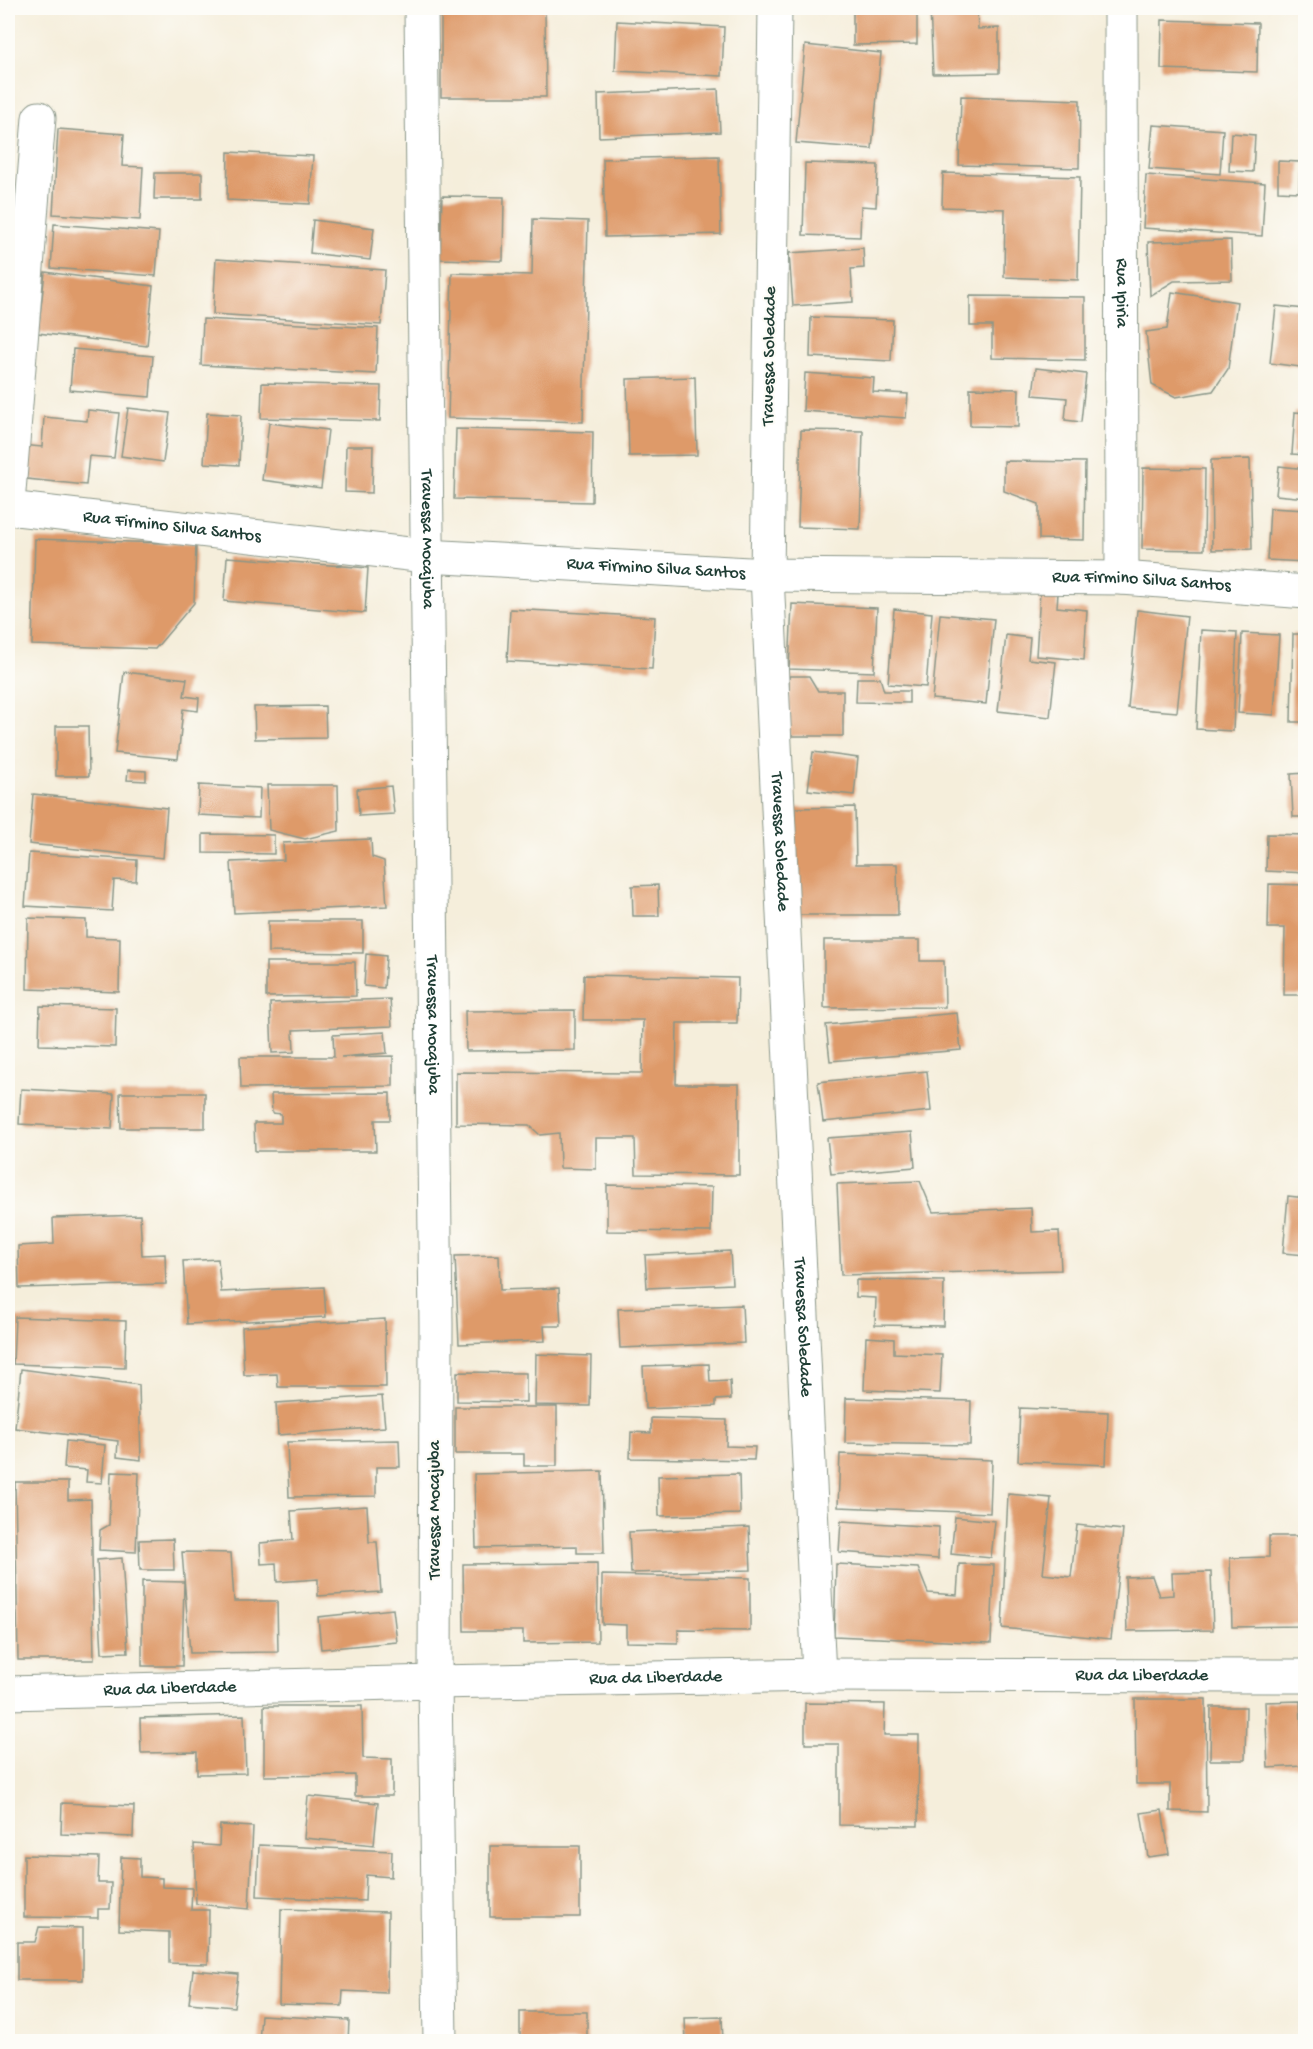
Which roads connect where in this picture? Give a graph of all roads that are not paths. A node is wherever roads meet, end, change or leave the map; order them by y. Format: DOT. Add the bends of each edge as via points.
graph roads {
  1 [pos="421,8"];
  2 [pos="775,8"];
  3 [pos="1120,8"];
  4 [pos="39,118"];
  5 [pos="8,506"];
  6 [pos="426,556"];
  7 [pos="767,575"];
  8 [pos="1122,578"];
  9 [pos="1305,592"];
  10 [pos="819,1675"];
  11 [pos="1305,1676"];
  12 [pos="435,1682"];
  13 [pos="8,1693"];
  14 [pos="440,2042"];
  1 -- 6 [label="street, Travessa Mocajuba"];
  2 -- 7 [label="street, Travessa Soledade"];
  3 -- 8 [label="street, Rua Ipiria"];
  4 -- 5 [label="street"];
  5 -- 6 [label="street, Rua Firmino Silva Santos"];
  6 -- 7 [label="street, Rua Firmino Silva Santos"];
  6 -- 12 [label="street, Travessa Mocajuba" via="436,1325"];
  7 -- 8 [label="street, Rua Firmino Silva Santos"];
  7 -- 10 [label="street, Travessa Soledade"];
  8 -- 9 [label="street, Rua Firmino Silva Santos"];
  10 -- 11 [label="street, Rua da Liberdade"];
  10 -- 12 [label="street, Rua da Liberdade"];
  12 -- 13 [label="street, Rua da Liberdade"];
  12 -- 14 [label="street, Travessa Mocajuba"];
}
